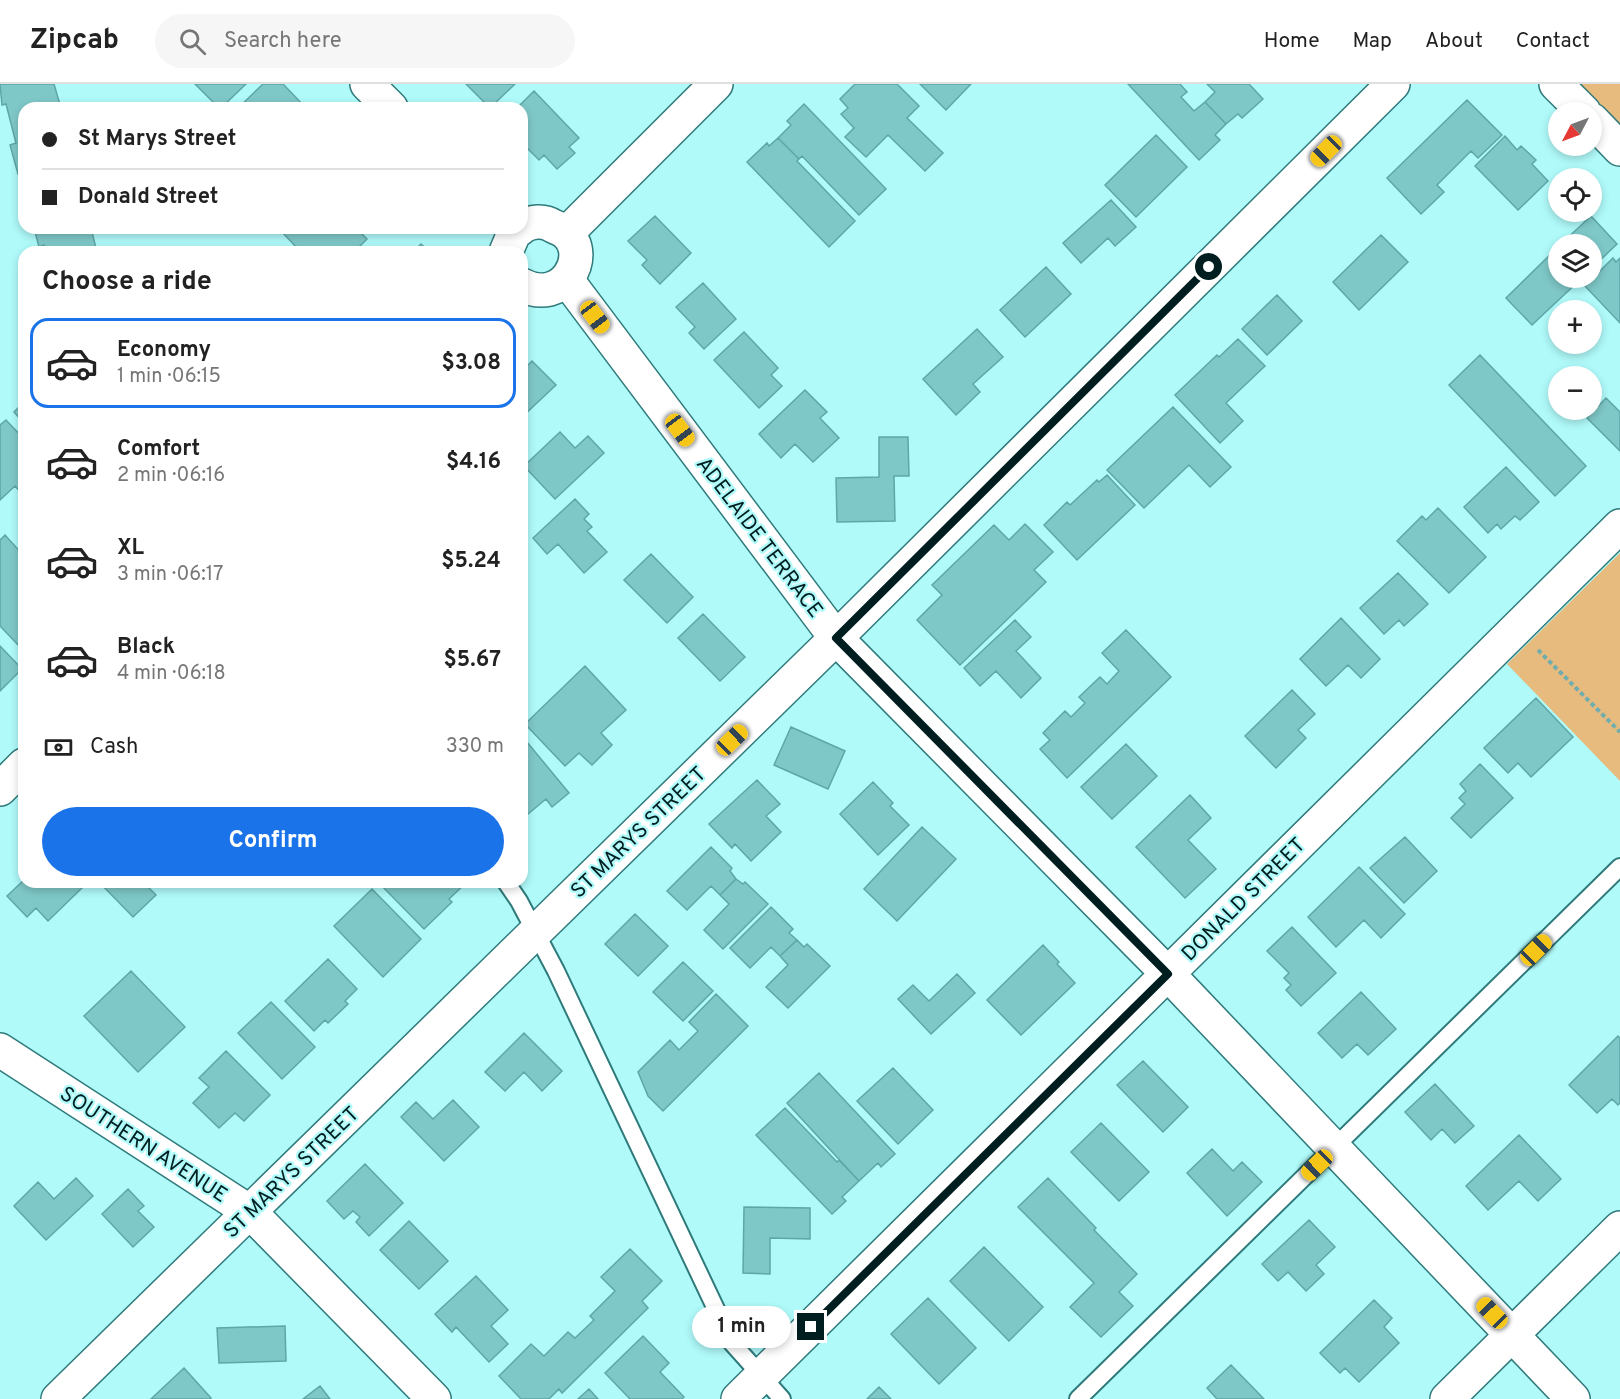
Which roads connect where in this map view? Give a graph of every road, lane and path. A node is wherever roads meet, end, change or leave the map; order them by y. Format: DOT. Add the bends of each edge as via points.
graph roads {
  1 [pos="367,84"];
  2 [pos="716,84"];
  3 [pos="1393,84"];
  4 [pos="1556,84"];
  5 [pos="385,102"];
  6 [pos="1574,102"];
  7 [pos="1602,130"];
  8 [pos="1620,149"];
  9 [pos="528,224"];
  10 [pos="567,233"];
  11 [pos="567,280"];
  12 [pos="528,288"];
  13 [pos="1620,526"];
  14 [pos="1517,628"];
  15 [pos="836,638"];
  16 [pos="1620,732"];
  17 [pos="18,771"];
  18 [pos="0,789"];
  19 [pos="1620,867"];
  20 [pos="510,888"];
  21 [pos="536,932"];
  22 [pos="1168,974"];
  23 [pos="0,1050"];
  24 [pos="1335,1148"];
  25 [pos="250,1212"];
  26 [pos="1620,1228"];
  27 [pos="1512,1335"];
  28 [pos="772,1388"];
  29 [pos="58,1399"];
  30 [pos="434,1399"];
  31 [pos="738,1399"];
  32 [pos="1078,1399"];
  33 [pos="1447,1399"];
  34 [pos="1573,1399"];
  1 -- 5 [label="street"];
  2 -- 10 [label="street"];
  3 -- 15 [label="street, ST MARYS STREET"];
  4 -- 6 [label="street"];
  7 -- 8 [label="street"];
  9 -- 10 [label="street" via="547,222"];
  10 -- 11 [label="street" via="574,247 575,265"];
  11 -- 12 [label="street" via="554,289"];
  11 -- 15 [label="street, ADELAIDE TERRACE"];
  13 -- 14 [label="street, DONALD STREET"];
  14 -- 16 [label="path"];
  14 -- 22 [label="street, DONALD STREET"];
  15 -- 21 [label="street, ST MARYS STREET"];
  15 -- 22 [label="street, ADELAIDE TERRACE"];
  17 -- 18 [label="street"];
  19 -- 24 [label="lane"];
  20 -- 21 [label="lane"];
  21 -- 25 [label="street, ST MARYS STREET"];
  21 -- 28 [label="lane" via="732,1343"];
  22 -- 24 [label="street, ADELAIDE TERRACE"];
  22 -- 28 [label="street, DONALD STREET"];
  23 -- 25 [label="street, SOUTHERN AVENUE"];
  24 -- 27 [label="street, ADELAIDE TERRACE"];
  24 -- 32 [label="lane"];
  25 -- 29 [label="street, ST MARYS STREET"];
  25 -- 30 [label="street, SOUTHERN AVENUE"];
  26 -- 27 [label="street"];
  27 -- 33 [label="street"];
  27 -- 34 [label="street, ADELAIDE TERRACE"];
  28 -- 31 [label="street, DONALD STREET"];
}
